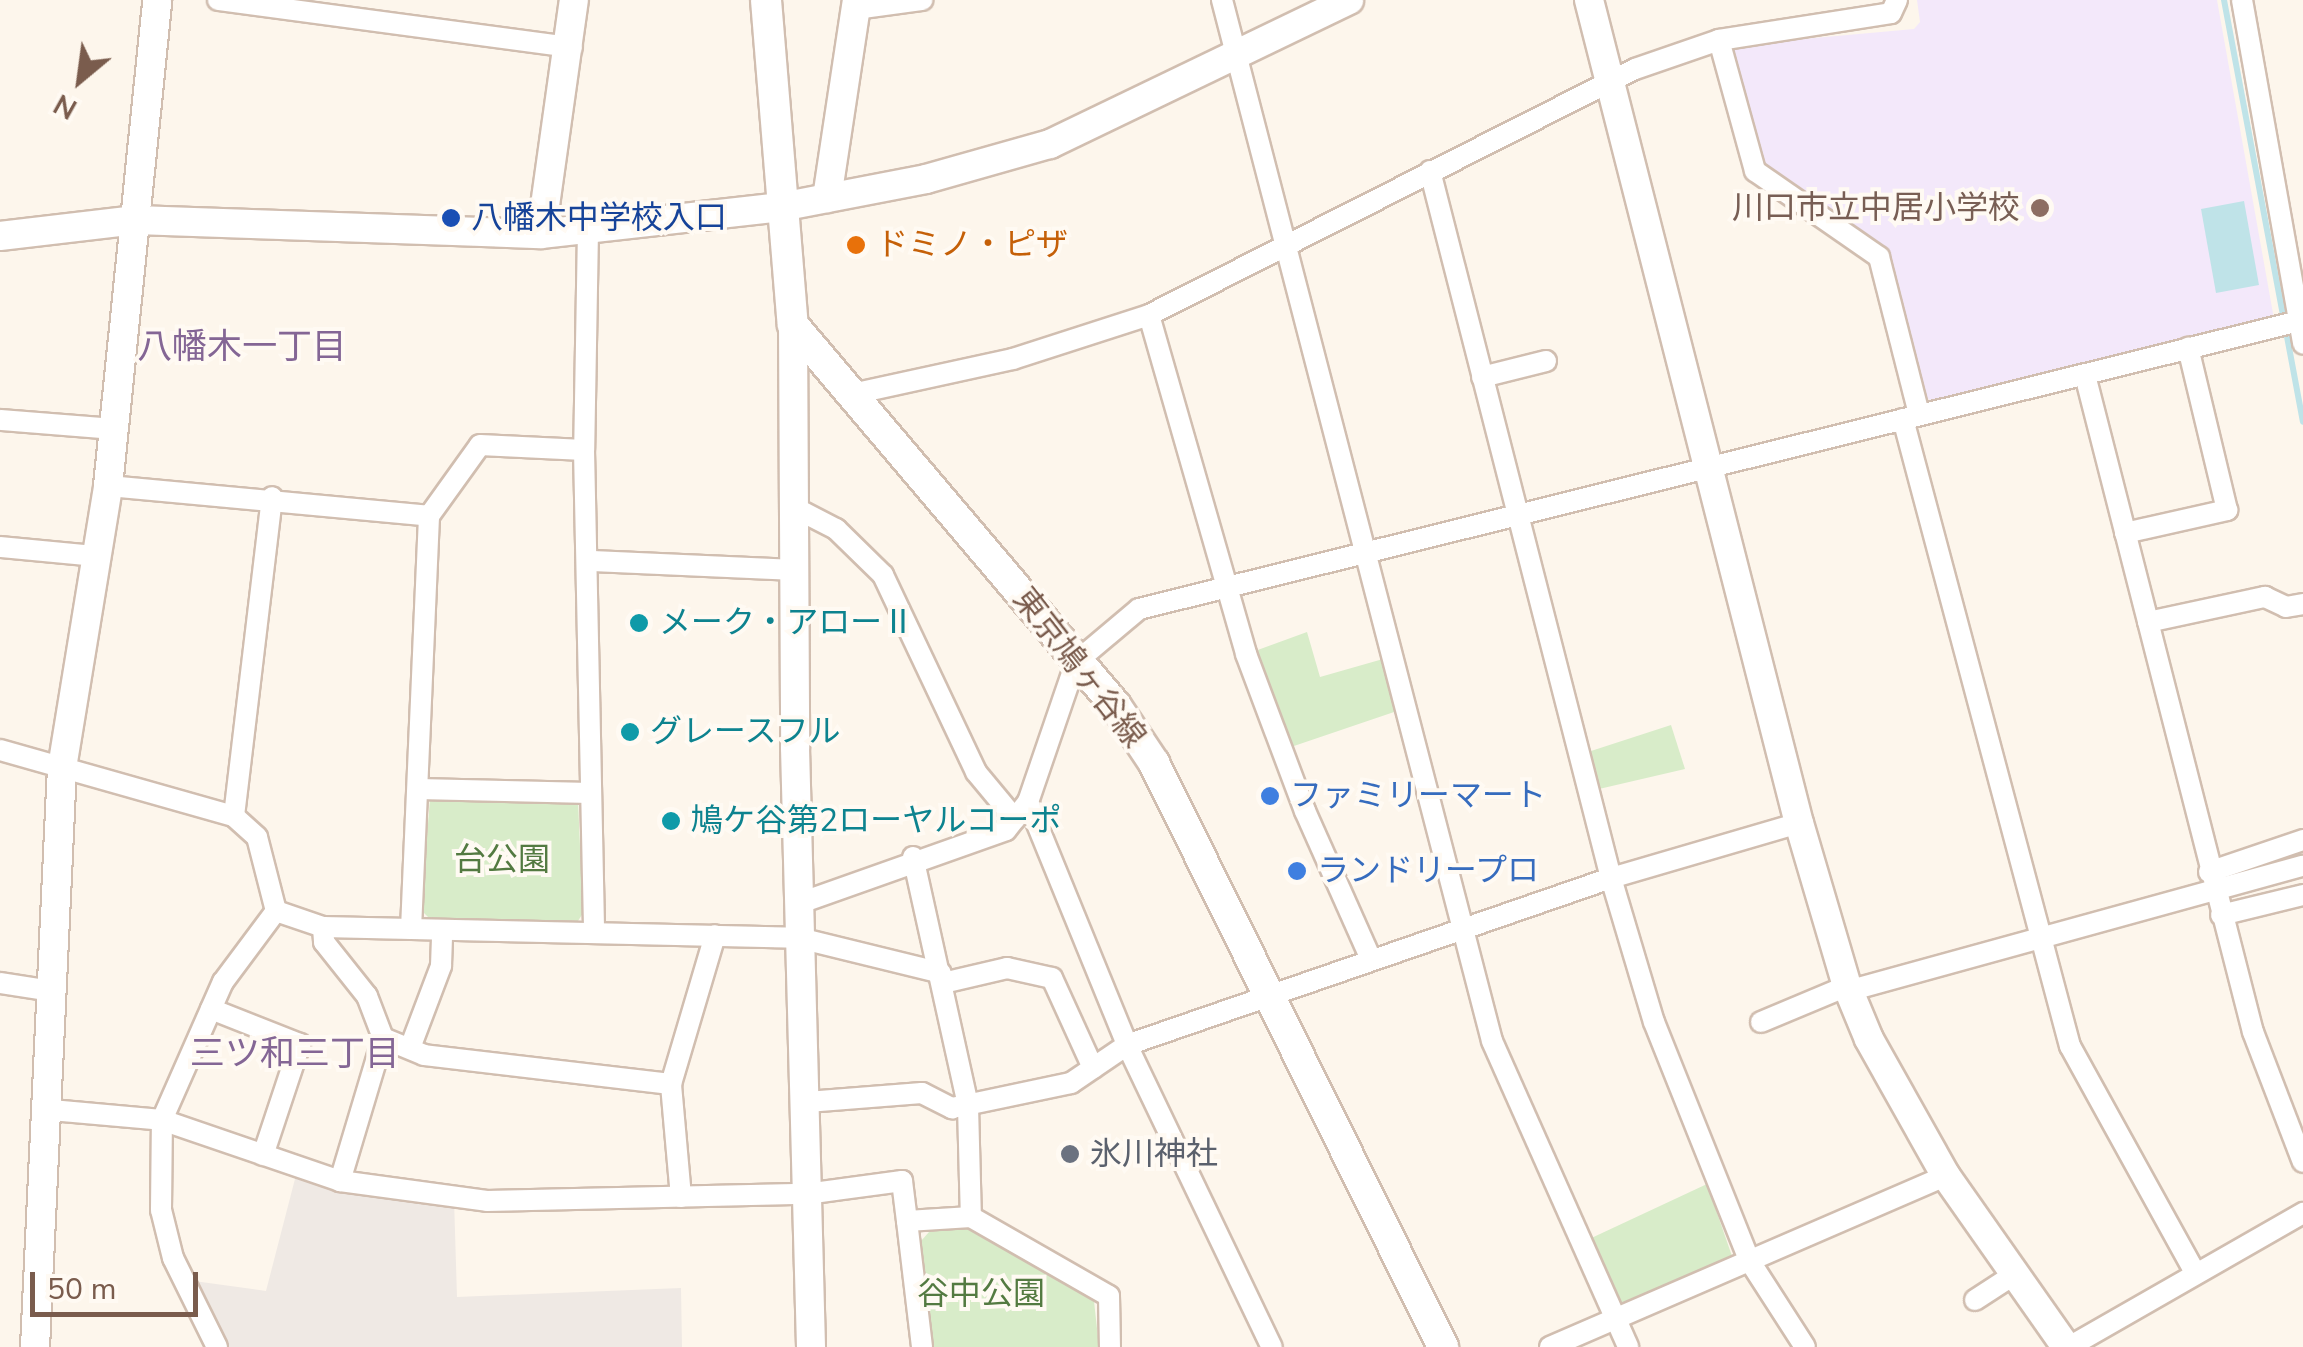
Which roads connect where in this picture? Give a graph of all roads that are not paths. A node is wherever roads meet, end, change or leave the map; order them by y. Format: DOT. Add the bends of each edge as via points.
graph roads {
  1 [pos="157,0"];
  2 [pos="218,0"];
  3 [pos="574,0"];
  4 [pos="766,0"];
  5 [pos="922,0"];
  6 [pos="1222,0"];
  7 [pos="1350,0"];
  8 [pos="1589,0"];
  9 [pos="1897,0"];
  10 [pos="2242,0"];
  11 [pos="272,3"];
  12 [pos="857,4"];
  13 [pos="1719,40"];
  14 [pos="572,48"];
  15 [pos="1236,58"];
  16 [pos="1611,80"];
  17 [pos="1430,170"];
  18 [pos="828,198"];
  19 [pos="780,207"];
  20 [pos="136,220"];
  21 [pos="588,230"];
  22 [pos="541,234"];
  23 [pos="0,236"];
  24 [pos="1287,248"];
  25 [pos="1149,315"];
  26 [pos="2298,321"];
  27 [pos="793,325"];
  28 [pos="2303,344"];
  29 [pos="2188,348"];
  30 [pos="1546,362"];
  31 [pos="2086,375"];
  32 [pos="1482,377"];
  33 [pos="856,393"];
  34 [pos="1911,416"];
  35 [pos="0,420"];
  36 [pos="114,429"];
  37 [pos="584,450"];
  38 [pos="1707,468"];
  39 [pos="108,486"];
  40 [pos="272,496"];
  41 [pos="797,509"];
  42 [pos="1516,512"];
  43 [pos="429,516"];
  44 [pos="2125,534"];
  45 [pos="0,548"];
  46 [pos="1361,551"];
  47 [pos="95,556"];
  48 [pos="591,561"];
  49 [pos="797,570"];
  50 [pos="1224,586"];
  51 [pos="2303,604"];
  52 [pos="2148,622"];
  53 [pos="1076,662"];
  54 [pos="0,750"];
  55 [pos="62,768"];
  56 [pos="418,789"];
  57 [pos="591,793"];
  58 [pos="1022,810"];
  59 [pos="234,816"];
  60 [pos="1798,822"];
  61 [pos="2303,840"];
  62 [pos="913,857"];
  63 [pos="2303,866"];
  64 [pos="1611,878"];
  65 [pos="2212,881"];
  66 [pos="2303,895"];
  67 [pos="802,902"];
  68 [pos="276,911"];
  69 [pos="2221,915"];
  70 [pos="322,927"];
  71 [pos="411,929"];
  72 [pos="442,930"];
  73 [pos="1460,930"];
  74 [pos="594,932"];
  75 [pos="715,935"];
  76 [pos="800,938"];
  77 [pos="2038,940"];
  78 [pos="1372,959"];
  79 [pos="942,978"];
  80 [pos="0,983"];
  81 [pos="1848,988"];
  82 [pos="52,991"];
  83 [pos="1270,996"];
  84 [pos="211,1009"];
  85 [pos="1761,1022"];
  86 [pos="383,1038"];
  87 [pos="1127,1045"];
  88 [pos="410,1048"];
  89 [pos="1093,1068"];
  90 [pos="671,1084"];
  91 [pos="807,1102"];
  92 [pos="968,1106"];
  93 [pos="51,1110"];
  94 [pos="162,1120"];
  95 [pos="264,1155"];
  96 [pos="2303,1162"];
  97 [pos="1946,1176"];
  98 [pos="340,1181"];
  99 [pos="806,1194"];
  100 [pos="681,1198"];
  101 [pos="2303,1213"];
  102 [pos="971,1217"];
  103 [pos="907,1221"];
  104 [pos="1749,1260"];
  105 [pos="2015,1274"];
  106 [pos="2196,1274"];
  107 [pos="1975,1300"];
  108 [pos="1610,1320"];
  109 [pos="35,1347"];
  110 [pos="217,1347"];
  111 [pos="811,1347"];
  112 [pos="922,1347"];
  113 [pos="1110,1347"];
  114 [pos="1272,1347"];
  115 [pos="1443,1347"];
  116 [pos="1550,1347"];
  117 [pos="1628,1347"];
  118 [pos="1805,1347"];
  119 [pos="2067,1347"];
  1 -- 20 [label="street"];
  2 -- 11 [label="street"];
  3 -- 14 [label="street"];
  4 -- 19 [label="main road"];
  5 -- 12 [label="street"];
  6 -- 15 [label="street"];
  7 -- 15 [label="street"];
  8 -- 16 [label="street"];
  9 -- 13 [label="street" via="1882,16"];
  10 -- 26 [label="street"];
  11 -- 14 [label="street"];
  12 -- 18 [label="street"];
  13 -- 16 [label="street"];
  13 -- 34 [label="street" via="1755,171 1879,258"];
  14 -- 22 [label="street"];
  15 -- 18 [label="street" via="1050,144"];
  15 -- 24 [label="street"];
  16 -- 17 [label="street"];
  16 -- 38 [label="street"];
  17 -- 24 [label="street"];
  17 -- 32 [label="street"];
  18 -- 19 [label="street"];
  19 -- 21 [label="street"];
  19 -- 27 [label="main road"];
  20 -- 22 [label="street"];
  20 -- 23 [label="street"];
  20 -- 36 [label="street"];
  21 -- 22 [label="street"];
  21 -- 37 [label="street"];
  24 -- 25 [label="street"];
  24 -- 46 [label="street"];
  25 -- 33 [label="street" via="1013,359"];
  25 -- 50 [label="street"];
  26 -- 28 [label="street"];
  26 -- 29 [label="street"];
  27 -- 33 [label="main road, 東京鳩ヶ谷線"];
  27 -- 41 [label="street"];
  29 -- 31 [label="street"];
  29 -- 44 [label="street" via="2227,510"];
  30 -- 32 [label="street"];
  31 -- 34 [label="street"];
  31 -- 44 [label="street"];
  32 -- 42 [label="street"];
  33 -- 53 [label="main road, 東京鳩ヶ谷線"];
  34 -- 38 [label="street"];
  34 -- 77 [label="street"];
  35 -- 36 [label="street"];
  36 -- 39 [label="street"];
  37 -- 43 [label="street" via="480,446"];
  37 -- 48 [label="street"];
  38 -- 42 [label="street"];
  38 -- 60 [label="street"];
  39 -- 40 [label="street"];
  39 -- 47 [label="street"];
  40 -- 43 [label="street"];
  40 -- 59 [label="street"];
  41 -- 49 [label="street"];
  41 -- 58 [label="street" via="836,529 883,575 976,772"];
  42 -- 46 [label="street"];
  42 -- 64 [label="street"];
  43 -- 56 [label="street"];
  44 -- 52 [label="street"];
  45 -- 47 [label="street"];
  46 -- 50 [label="street"];
  46 -- 73 [label="street"];
  47 -- 55 [label="street"];
  48 -- 49 [label="street"];
  48 -- 57 [label="street"];
  49 -- 67 [label="street"];
  50 -- 53 [label="street" via="1139,609"];
  50 -- 78 [label="street" via="1305,811"];
  51 -- 52 [label="street" via="2286,608 2265,597"];
  52 -- 65 [label="street"];
  53 -- 58 [label="street"];
  53 -- 83 [label="main road, 東京鳩ヶ谷線" via="1154,763"];
  54 -- 55 [label="street"];
  55 -- 59 [label="street"];
  55 -- 82 [label="street"];
  56 -- 57 [label="street"];
  56 -- 71 [label="street"];
  57 -- 74 [label="street"];
  58 -- 62 [label="street" via="1006,830"];
  58 -- 87 [label="street"];
  59 -- 68 [label="street" via="257,838"];
  60 -- 64 [label="street"];
  60 -- 81 [label="street"];
  61 -- 65 [label="street"];
  62 -- 67 [label="street"];
  62 -- 79 [label="street"];
  63 -- 65 [label="street"];
  64 -- 73 [label="street"];
  64 -- 104 [label="street" via="1654,1022"];
  65 -- 69 [label="street"];
  65 -- 77 [label="street"];
  66 -- 69 [label="street"];
  67 -- 76 [label="street"];
  68 -- 70 [label="street"];
  68 -- 84 [label="street"];
  69 -- 96 [label="street" via="2252,1032"];
  70 -- 71 [label="street"];
  70 -- 86 [label="street" via="324,942 367,996"];
  71 -- 72 [label="street"];
  72 -- 74 [label="street"];
  72 -- 88 [label="street" via="441,966"];
  73 -- 78 [label="street"];
  73 -- 108 [label="street" via="1492,1041"];
  74 -- 75 [label="street"];
  75 -- 76 [label="street"];
  75 -- 90 [label="street"];
  76 -- 79 [label="street"];
  76 -- 91 [label="street"];
  77 -- 81 [label="street"];
  77 -- 106 [label="street" via="2076,1058"];
  78 -- 83 [label="street"];
  79 -- 89 [label="street" via="1008,968 1052,978"];
  79 -- 92 [label="street"];
  80 -- 82 [label="street"];
  81 -- 85 [label="street"];
  81 -- 97 [label="street"];
  82 -- 93 [label="street"];
  83 -- 87 [label="street"];
  83 -- 115 [label="main road, 東京鳩ヶ谷線"];
  84 -- 94 [label="street"];
  84 -- 95 [label="street" via="300,1044"];
  86 -- 88 [label="street"];
  86 -- 98 [label="street"];
  87 -- 89 [label="street"];
  87 -- 114 [label="street"];
  88 -- 90 [label="street" via="424,1055"];
  89 -- 92 [label="street" via="1071,1083"];
  90 -- 100 [label="street"];
  91 -- 92 [label="street" via="922,1093 952,1108"];
  91 -- 99 [label="street"];
  92 -- 102 [label="street"];
  93 -- 94 [label="street"];
  93 -- 109 [label="street"];
  94 -- 95 [label="street"];
  94 -- 110 [label="street" via="161,1210 173,1258"];
  95 -- 98 [label="street"];
  97 -- 104 [label="street"];
  97 -- 105 [label="street"];
  98 -- 100 [label="street" via="487,1201"];
  99 -- 100 [label="street"];
  99 -- 103 [label="street" via="902,1181"];
  99 -- 111 [label="street"];
  101 -- 106 [label="street"];
  102 -- 103 [label="street"];
  102 -- 113 [label="street" via="1109,1296"];
  103 -- 112 [label="street"];
  104 -- 108 [label="street"];
  104 -- 118 [label="street"];
  105 -- 107 [label="street"];
  105 -- 119 [label="street"];
  106 -- 119 [label="street"];
  108 -- 116 [label="street"];
  108 -- 117 [label="street"];
}
